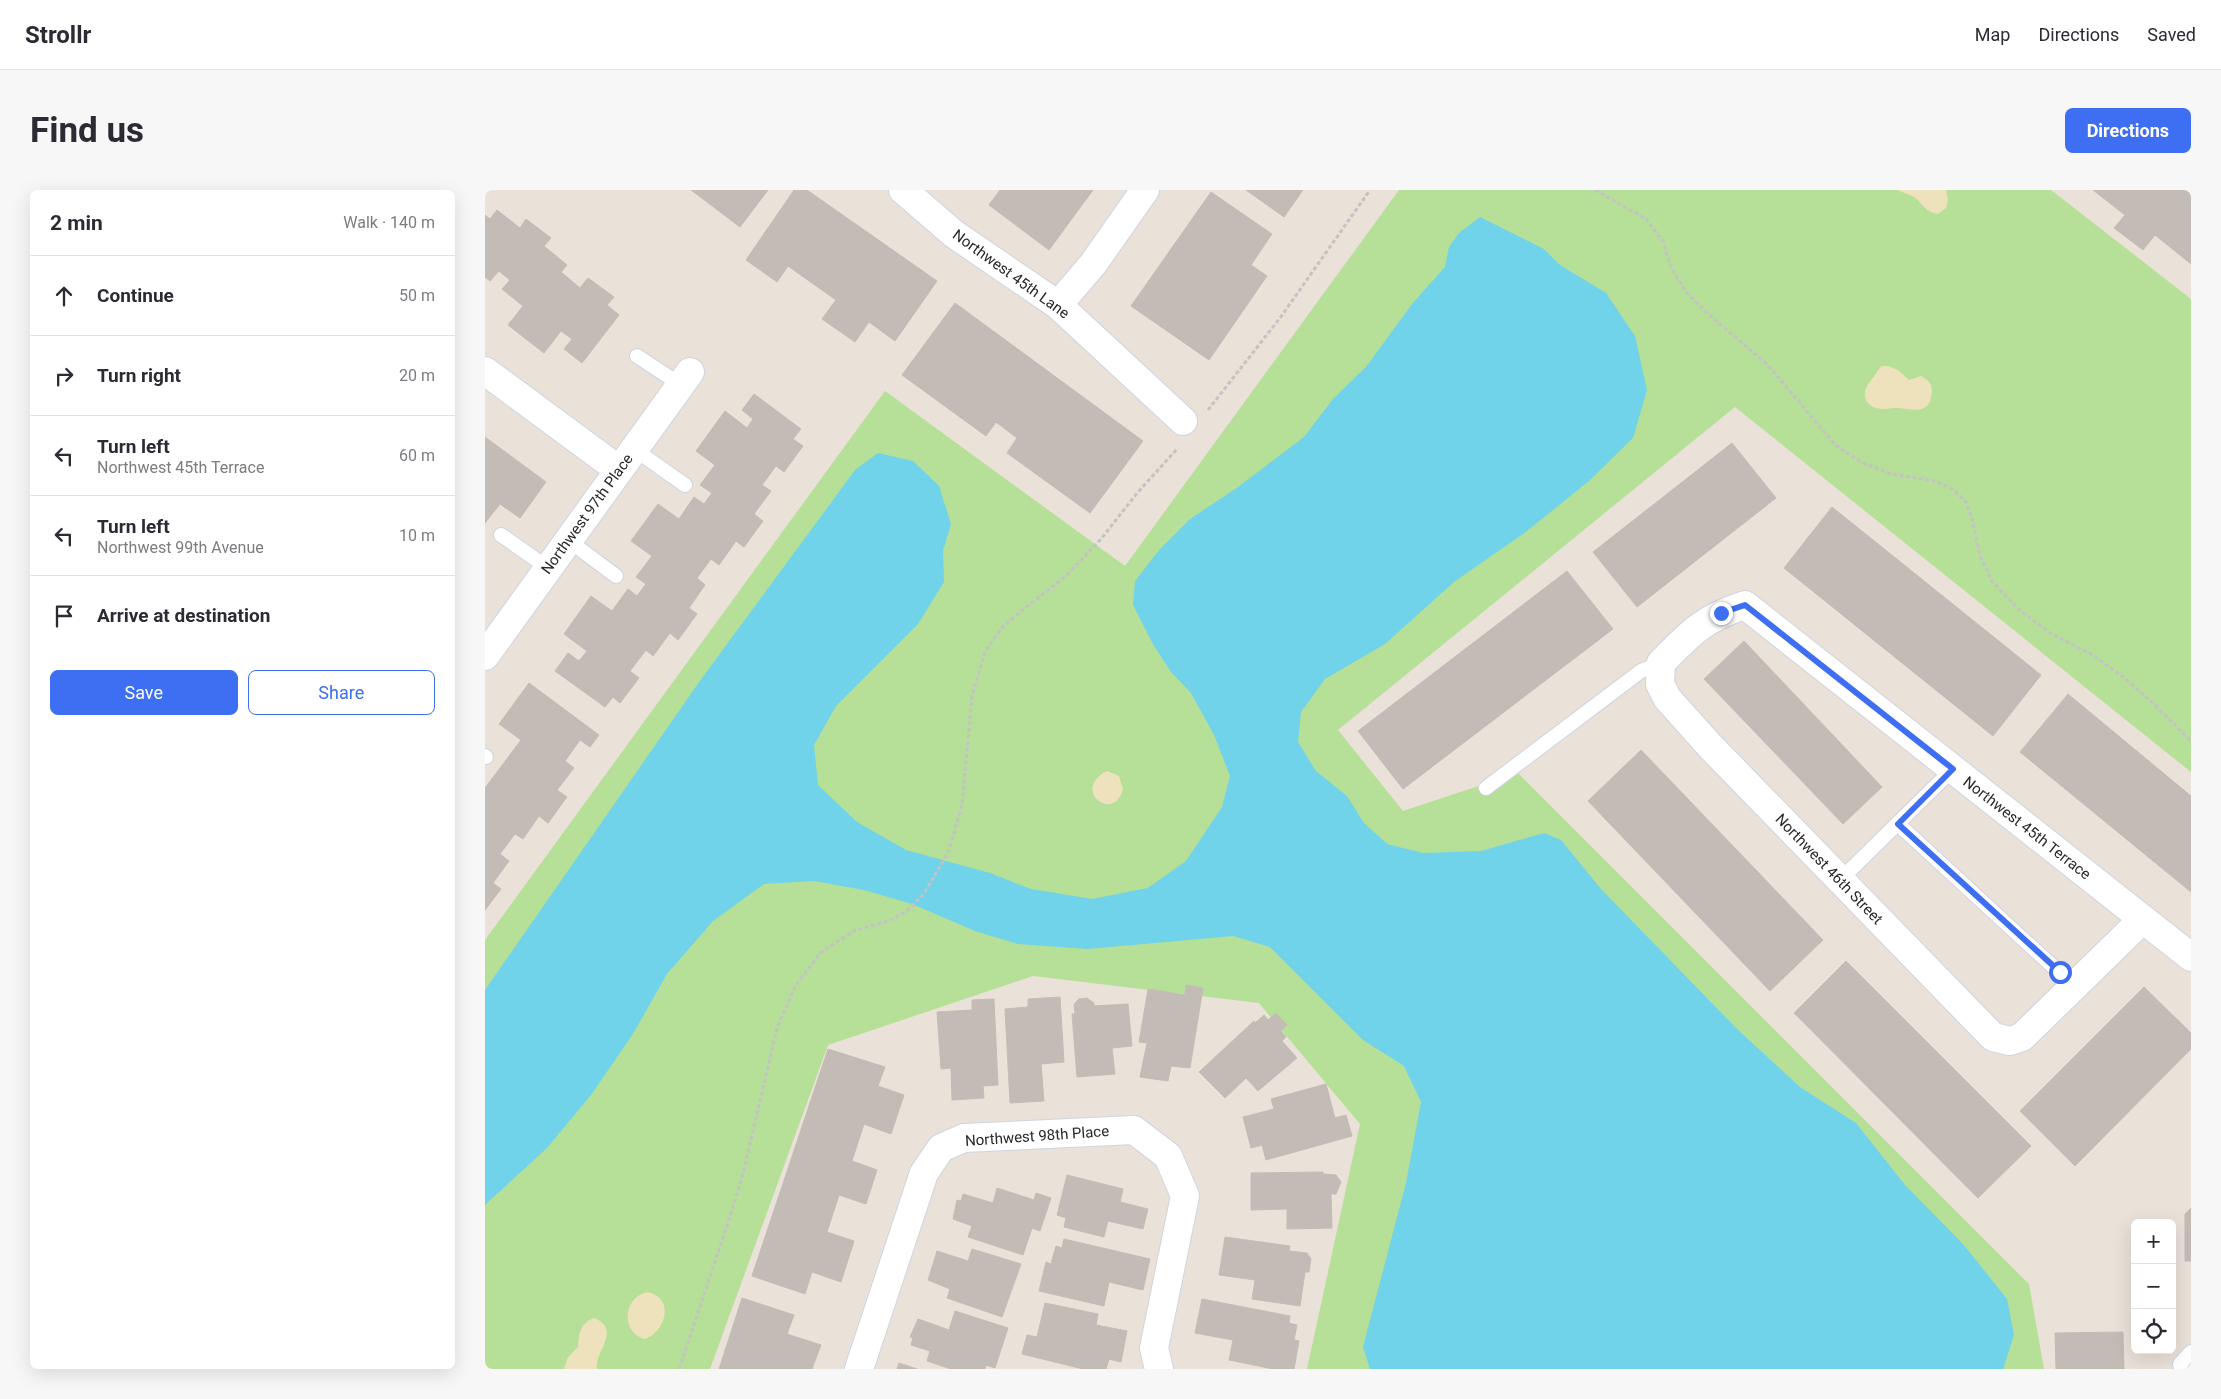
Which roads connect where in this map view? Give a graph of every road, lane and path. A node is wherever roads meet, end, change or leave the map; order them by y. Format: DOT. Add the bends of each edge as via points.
graph roads {
  1 [pos="903,190"];
  2 [pos="1145,190"];
  3 [pos="1370,190"];
  4 [pos="1595,190"];
  5 [pos="1058,305"];
  6 [pos="637,356"];
  7 [pos="485,371"];
  8 [pos="685,378"];
  9 [pos="1189,426"];
  10 [pos="634,449"];
  11 [pos="619,470"];
  12 [pos="685,485"];
  13 [pos="501,535"];
  14 [pos="568,540"];
  15 [pos="548,568"];
  16 [pos="616,576"];
  17 [pos="485,656"];
  18 [pos="1661,674"];
  19 [pos="2191,741"];
  20 [pos="1953,769"];
  21 [pos="1486,788"];
  22 [pos="1898,824"];
  23 [pos="1841,880"];
  24 [pos="2143,919"];
  25 [pos="2191,957"];
  26 [pos="2074,986"];
  27 [pos="2191,1352"];
  28 [pos="679,1369"];
  29 [pos="859,1369"];
  30 [pos="1159,1369"];
  31 [pos="2181,1369"];
  1 -- 5 [label="street, Northwest 45th Lane" via="954,234"];
  2 -- 5 [label="street" via="1093,264"];
  3 -- 9 [label="path" via="1280,318"];
  4 -- 19 [label="path" via="1646,219 1663,241 1671,267 1686,292 1767,365 1835,446 1863,463 1891,474 1935,481 1953,489 1966,502 1973,519 1980,556 1992,581 2017,608 2050,634 2091,654 2121,676"];
  5 -- 9 [label="street, Northwest 45th Lane"];
  6 -- 8 [label="lane"];
  7 -- 11 [label="street"];
  8 -- 10 [label="street, Northwest 97th Place"];
  9 -- 28 [label="path" via="1101,538 1066,576 1004,625 985,652 972,696 962,805 948,853 923,895 888,921 854,932 821,952 796,985 777,1028 743,1174"];
  10 -- 11 [label="street, Northwest 97th Place"];
  10 -- 12 [label="lane"];
  11 -- 14 [label="street, Northwest 97th Place"];
  13 -- 15 [label="lane"];
  14 -- 15 [label="street, Northwest 97th Place"];
  14 -- 16 [label="lane"];
  15 -- 17 [label="street, Northwest 97th Place"];
  18 -- 20 [label="street, Northwest 45th Terrace" via="1692,631 1721,613 1745,605"];
  18 -- 21 [label="lane" via="1641,671"];
  18 -- 23 [label="street, Northwest 46th Street" via="1667,698"];
  20 -- 22 [label="lane"];
  20 -- 24 [label="street, Northwest 45th Terrace"];
  22 -- 23 [label="lane"];
  22 -- 26 [label="lane"];
  23 -- 26 [label="street, Northwest 46th Street" via="1993,1037 2010,1041 2022,1037"];
  24 -- 25 [label="street, Northwest 45th Terrace"];
  24 -- 26 [label="street"];
  27 -- 31 [label="lane" via="2180,1364"];
  29 -- 30 [label="street, Northwest 98th Place" via="923,1173 941,1148 964,1138 1134,1130 1168,1156 1185,1196 1155,1348"];
}
